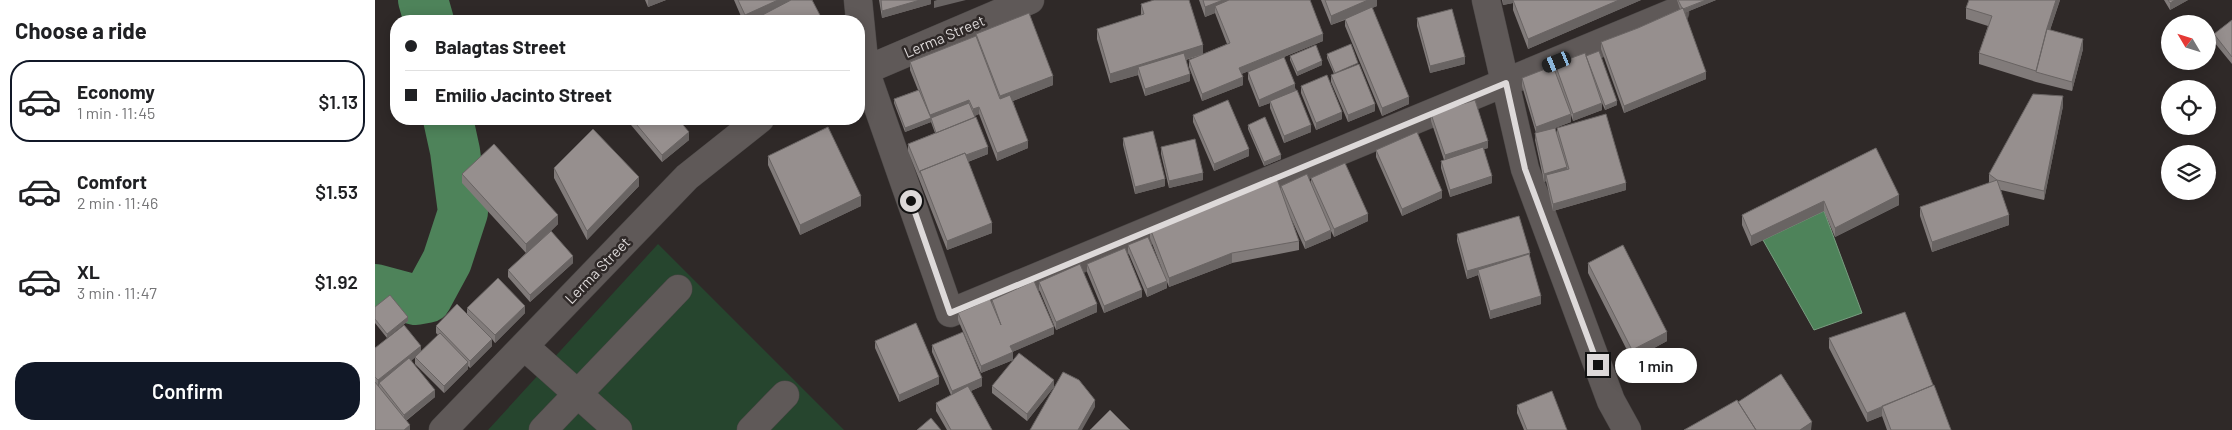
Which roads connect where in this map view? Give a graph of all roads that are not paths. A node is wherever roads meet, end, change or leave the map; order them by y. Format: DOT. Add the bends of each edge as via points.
graph roads {
  1 [pos="858,0"];
  2 [pos="1030,0"];
  3 [pos="1486,0"];
  4 [pos="1675,12"];
  5 [pos="859,15"];
  6 [pos="865,70"];
  7 [pos="865,79"];
  8 [pos="1506,83"];
  9 [pos="752,125"];
  10 [pos="679,289"];
  11 [pos="524,346"];
  12 [pos="577,394"];
  13 [pos="785,395"];
  14 [pos="443,430"];
  15 [pos="543,430"];
  16 [pos="617,430"];
  17 [pos="751,430"];
  18 [pos="1627,430"];
  1 -- 5 [label="street"];
  2 -- 6 [label="street, Lerma Street"];
  3 -- 8 [label="street"];
  4 -- 8 [label="street"];
  7 -- 8 [label="street" via="950,313"];
  8 -- 18 [label="street" via="1525,169 1611,401"];
  9 -- 11 [label="street, Lerma Street" via="687,177"];
  10 -- 12 [label="street"];
  11 -- 12 [label="street"];
  11 -- 14 [label="street, Lerma Street"];
  12 -- 15 [label="street"];
  12 -- 16 [label="street"];
  13 -- 17 [label="street"];
}
